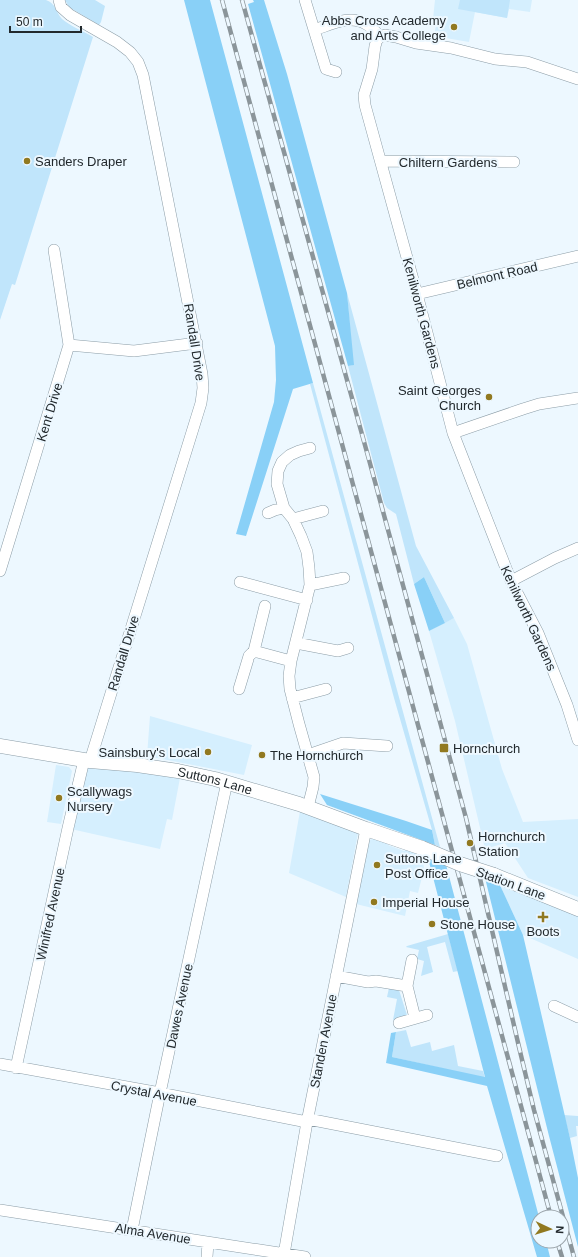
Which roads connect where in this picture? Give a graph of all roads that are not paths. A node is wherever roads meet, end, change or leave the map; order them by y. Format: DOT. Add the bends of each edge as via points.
graph roads {
  1 [pos="59,0"];
  2 [pos="305,0"];
  3 [pos="314,30"];
  4 [pos="380,37"];
  5 [pos="336,72"];
  6 [pos="578,79"];
  7 [pos="381,161"];
  8 [pos="514,162"];
  9 [pos="54,250"];
  10 [pos="578,256"];
  11 [pos="417,294"];
  12 [pos="197,343"];
  13 [pos="69,344"];
  14 [pos="578,398"];
  15 [pos="453,433"];
  16 [pos="310,448"];
  17 [pos="284,508"];
  18 [pos="323,511"];
  19 [pos="268,513"];
  20 [pos="293,519"];
  21 [pos="578,548"];
  22 [pos="0,571"];
  23 [pos="344,578"];
  24 [pos="511,581"];
  25 [pos="240,582"];
  26 [pos="310,585"];
  27 [pos="307,600"];
  28 [pos="265,606"];
  29 [pos="296,642"];
  30 [pos="348,648"];
  31 [pos="254,651"];
  32 [pos="291,661"];
  33 [pos="239,689"];
  34 [pos="326,689"];
  35 [pos="292,698"];
  36 [pos="578,740"];
  37 [pos="0,746"];
  38 [pos="387,746"];
  39 [pos="308,755"];
  40 [pos="87,761"];
  41 [pos="227,782"];
  42 [pos="308,807"];
  43 [pos="366,829"];
  44 [pos="422,848"];
  45 [pos="578,909"];
  46 [pos="412,960"];
  47 [pos="336,976"];
  48 [pos="407,986"];
  49 [pos="554,1006"];
  50 [pos="428,1015"];
  51 [pos="578,1016"];
  52 [pos="415,1018"];
  53 [pos="399,1023"];
  54 [pos="0,1064"];
  55 [pos="16,1068"];
  56 [pos="160,1093"];
  57 [pos="307,1120"];
  58 [pos="498,1156"];
  59 [pos="0,1210"];
  60 [pos="132,1230"];
  61 [pos="208,1242"];
  62 [pos="284,1254"];
  63 [pos="207,1257"];
  64 [pos="305,1257"];
  1 -- 12 [label="street, Randall Drive" via="61,7 70,15 117,42 138,62 146,90"];
  2 -- 3 [label="street"];
  3 -- 4 [label="street" via="340,21 354,20 368,24"];
  3 -- 5 [label="street" via="326,69"];
  4 -- 6 [label="street" via="385,35 495,59 527,62"];
  4 -- 7 [label="street, Kenilworth Gardens" via="375,43 372,69 364,96"];
  7 -- 8 [label="street, Chiltern Gardens"];
  7 -- 11 [label="street, Kenilworth Gardens"];
  9 -- 13 [label="street, Kent Drive"];
  10 -- 11 [label="street, Belmont Road"];
  11 -- 15 [label="street, Kenilworth Gardens"];
  12 -- 13 [label="street" via="134,351"];
  12 -- 40 [label="street, Randall Drive" via="203,388 201,402"];
  13 -- 22 [label="street, Kent Drive"];
  14 -- 15 [label="street" via="534,406"];
  15 -- 24 [label="street, Kenilworth Gardens"];
  16 -- 17 [label="street" via="290,455 278,470 277,484"];
  17 -- 19 [label="street"];
  17 -- 20 [label="street"];
  18 -- 20 [label="street"];
  20 -- 26 [label="street" via="307,552"];
  21 -- 24 [label="street"];
  23 -- 26 [label="street"];
  24 -- 36 [label="street, Kenilworth Gardens" via="538,633"];
  25 -- 27 [label="street"];
  26 -- 27 [label="street"];
  27 -- 29 [label="street"];
  28 -- 31 [label="street"];
  29 -- 30 [label="street" via="338,651"];
  29 -- 32 [label="street"];
  31 -- 32 [label="street"];
  31 -- 33 [label="street" via="249,656"];
  32 -- 35 [label="street" via="289,676"];
  34 -- 35 [label="street"];
  35 -- 39 [label="street"];
  37 -- 40 [label="street, Suttons Lane"];
  38 -- 39 [label="street" via="343,743"];
  39 -- 42 [label="street" via="314,779"];
  40 -- 41 [label="street, Suttons Lane" via="178,771"];
  40 -- 55 [label="street, Winifred Avenue"];
  41 -- 42 [label="street, Suttons Lane"];
  41 -- 56 [label="street, Dawes Avenue"];
  42 -- 43 [label="street, Suttons Lane"];
  43 -- 44 [label="street, Suttons Lane"];
  43 -- 47 [label="street, Standen Avenue"];
  44 -- 45 [label="street, Station Lane, bridge"];
  46 -- 48 [label="street"];
  47 -- 48 [label="street"];
  47 -- 57 [label="street, Standen Avenue"];
  48 -- 52 [label="street"];
  49 -- 51 [label="street"];
  50 -- 52 [label="street"];
  52 -- 53 [label="street"];
  54 -- 55 [label="street, Crystal Avenue"];
  55 -- 56 [label="street, Crystal Avenue"];
  56 -- 57 [label="street, Crystal Avenue"];
  56 -- 60 [label="street, Dawes Avenue"];
  57 -- 58 [label="street, Crystal Avenue"];
  57 -- 62 [label="street, Standen Avenue"];
  59 -- 60 [label="street, Alma Avenue"];
  60 -- 61 [label="street, Alma Avenue"];
  61 -- 62 [label="street, Alma Avenue"];
  61 -- 63 [label="street"];
  62 -- 64 [label="street, Alma Avenue"];
}
